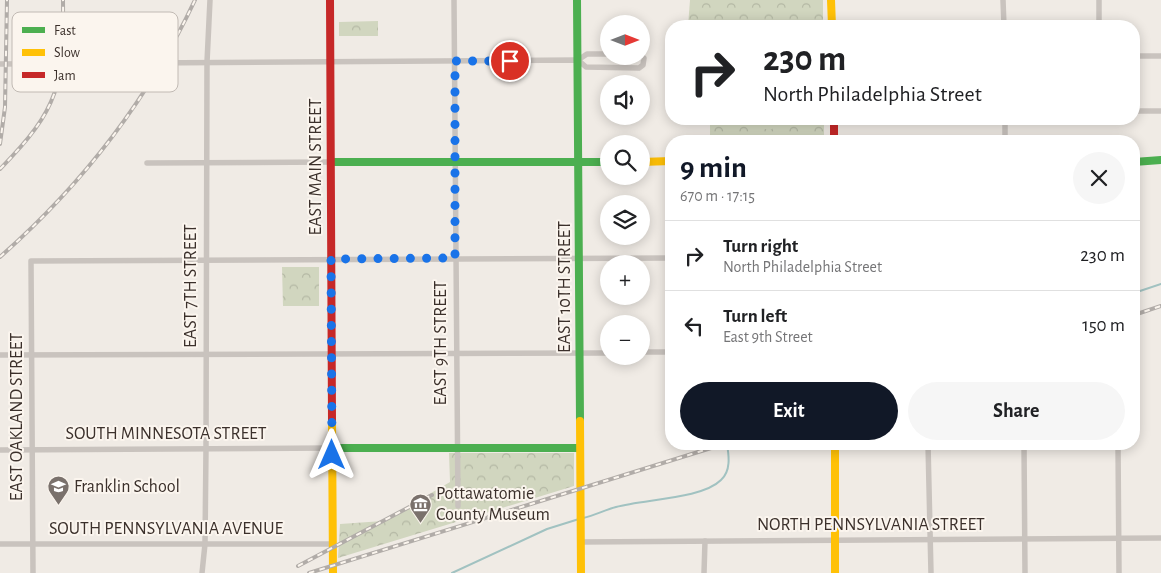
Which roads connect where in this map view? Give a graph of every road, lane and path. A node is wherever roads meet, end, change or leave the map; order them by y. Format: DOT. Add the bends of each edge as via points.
graph roads {
  1 [pos="210,0"];
  2 [pos="330,0"];
  3 [pos="454,0"];
  4 [pos="577,0"];
  5 [pos="831,0"];
  6 [pos="1003,0"];
  7 [pos="1099,0"];
  8 [pos="832,20"];
  9 [pos="1004,20"];
  10 [pos="1100,20"];
  11 [pos="600,54"];
  12 [pos="1140,56"];
  13 [pos="1161,56"];
  14 [pos="578,60"];
  15 [pos="330,61"];
  16 [pos="455,61"];
  17 [pos="178,62"];
  18 [pos="207,62"];
  19 [pos="643,65"];
  20 [pos="1161,111"];
  21 [pos="1140,112"];
  22 [pos="1161,160"];
  23 [pos="665,161"];
  24 [pos="331,162"];
  25 [pos="579,162"];
  26 [pos="600,162"];
  27 [pos="650,162"];
  28 [pos="1140,162"];
  29 [pos="206,163"];
  30 [pos="456,163"];
  31 [pos="146,164"];
  32 [pos="455,258"];
  33 [pos="580,258"];
  34 [pos="665,258"];
  35 [pos="205,259"];
  36 [pos="331,259"];
  37 [pos="600,352"];
  38 [pos="650,352"];
  39 [pos="665,352"];
  40 [pos="456,353"];
  41 [pos="580,353"];
  42 [pos="206,354"];
  43 [pos="332,354"];
  44 [pos="0,355"];
  45 [pos="32,355"];
  46 [pos="332,448"];
  47 [pos="457,448"];
  48 [pos="580,448"];
  49 [pos="206,449"];
  50 [pos="0,450"];
  51 [pos="32,450"];
  52 [pos="835,450"];
  53 [pos="928,450"];
  54 [pos="1024,450"];
  55 [pos="1118,450"];
  56 [pos="458,506"];
  57 [pos="1118,538"];
  58 [pos="1161,538"];
  59 [pos="931,539"];
  60 [pos="1025,539"];
  61 [pos="705,541"];
  62 [pos="836,541"];
  63 [pos="581,542"];
  64 [pos="0,544"];
  65 [pos="33,544"];
  66 [pos="205,544"];
  67 [pos="333,544"];
  68 [pos="33,573"];
  69 [pos="202,573"];
  70 [pos="333,573"];
  71 [pos="581,573"];
  72 [pos="704,573"];
  73 [pos="836,573"];
  74 [pos="931,573"];
  75 [pos="1025,573"];
  76 [pos="1119,573"];
  1 -- 18 [label="street, EAST 7TH STREET"];
  2 -- 15 [label="street, EAST MAIN STREET"];
  3 -- 16 [label="street, EAST 9TH STREET"];
  4 -- 14 [label="street, EAST 10TH STREET"];
  5 -- 8 [label="street"];
  6 -- 9 [label="street"];
  7 -- 10 [label="street"];
  11 -- 14 [label="street" via="587,54"];
  12 -- 13 [label="street"];
  14 -- 16 [label="street"];
  14 -- 19 [label="street" via="586,67 639,68"];
  14 -- 25 [label="street, EAST 10TH STREET"];
  15 -- 16 [label="street"];
  15 -- 18 [label="street"];
  15 -- 24 [label="street, EAST MAIN STREET"];
  16 -- 30 [label="street, EAST 9TH STREET"];
  17 -- 18 [label="street"];
  18 -- 29 [label="street, EAST 7TH STREET"];
  20 -- 21 [label="street"];
  22 -- 28 [label="street"];
  23 -- 27 [label="street"];
  24 -- 29 [label="street"];
  24 -- 30 [label="street"];
  24 -- 36 [label="street, EAST MAIN STREET"];
  25 -- 26 [label="street"];
  25 -- 30 [label="street"];
  25 -- 33 [label="street, EAST 10TH STREET"];
  29 -- 31 [label="street"];
  29 -- 35 [label="street, EAST 7TH STREET"];
  30 -- 32 [label="street, EAST 9TH STREET"];
  32 -- 33 [label="street"];
  32 -- 36 [label="street"];
  32 -- 40 [label="street, EAST 9TH STREET"];
  33 -- 34 [label="street"];
  33 -- 41 [label="street, EAST 10TH STREET"];
  35 -- 36 [label="street"];
  35 -- 42 [label="street, EAST 7TH STREET"];
  35 -- 45 [label="street, EAST OAKLAND STREET" via="31,261"];
  36 -- 43 [label="street, EAST MAIN STREET"];
  37 -- 41 [label="street"];
  38 -- 39 [label="street"];
  40 -- 41 [label="street"];
  40 -- 43 [label="street"];
  40 -- 47 [label="street, EAST 9TH STREET"];
  41 -- 48 [label="street, EAST 10TH STREET"];
  42 -- 43 [label="street"];
  42 -- 45 [label="street"];
  42 -- 49 [label="street, EAST 7TH STREET"];
  43 -- 46 [label="street, EAST MAIN STREET"];
  44 -- 45 [label="street"];
  45 -- 51 [label="street, EAST OAKLAND STREET"];
  46 -- 47 [label="street"];
  46 -- 49 [label="street, SOUTH MINNESOTA STREET"];
  46 -- 67 [label="street, EAST MAIN STREET"];
  47 -- 48 [label="street"];
  47 -- 56 [label="street, EAST 9TH STREET"];
  48 -- 63 [label="street, EAST 10TH STREET"];
  49 -- 51 [label="street, SOUTH MINNESOTA STREET"];
  49 -- 66 [label="street, EAST 7TH STREET"];
  50 -- 51 [label="street, SOUTH MINNESOTA STREET"];
  51 -- 65 [label="street, EAST OAKLAND STREET"];
  52 -- 62 [label="street"];
  53 -- 59 [label="street"];
  54 -- 60 [label="street"];
  55 -- 57 [label="street"];
  57 -- 58 [label="street, NORTH PENNSYLVANIA STREET"];
  57 -- 60 [label="street, NORTH PENNSYLVANIA STREET"];
  57 -- 76 [label="street"];
  59 -- 60 [label="street, NORTH PENNSYLVANIA STREET"];
  59 -- 62 [label="street, NORTH PENNSYLVANIA STREET"];
  59 -- 74 [label="street"];
  60 -- 75 [label="street"];
  61 -- 62 [label="street, NORTH PENNSYLVANIA STREET"];
  61 -- 63 [label="street, NORTH PENNSYLVANIA STREET"];
  61 -- 72 [label="street"];
  62 -- 73 [label="street"];
  63 -- 71 [label="street, EAST 10TH STREET"];
  64 -- 65 [label="street, SOUTH PENNSYLVANIA AVENUE"];
  65 -- 66 [label="street, SOUTH PENNSYLVANIA AVENUE"];
  65 -- 68 [label="street, EAST OAKLAND STREET"];
  66 -- 67 [label="street, SOUTH PENNSYLVANIA AVENUE"];
  66 -- 69 [label="street, EAST 7TH STREET"];
  67 -- 70 [label="street, EAST MAIN STREET"];
}
